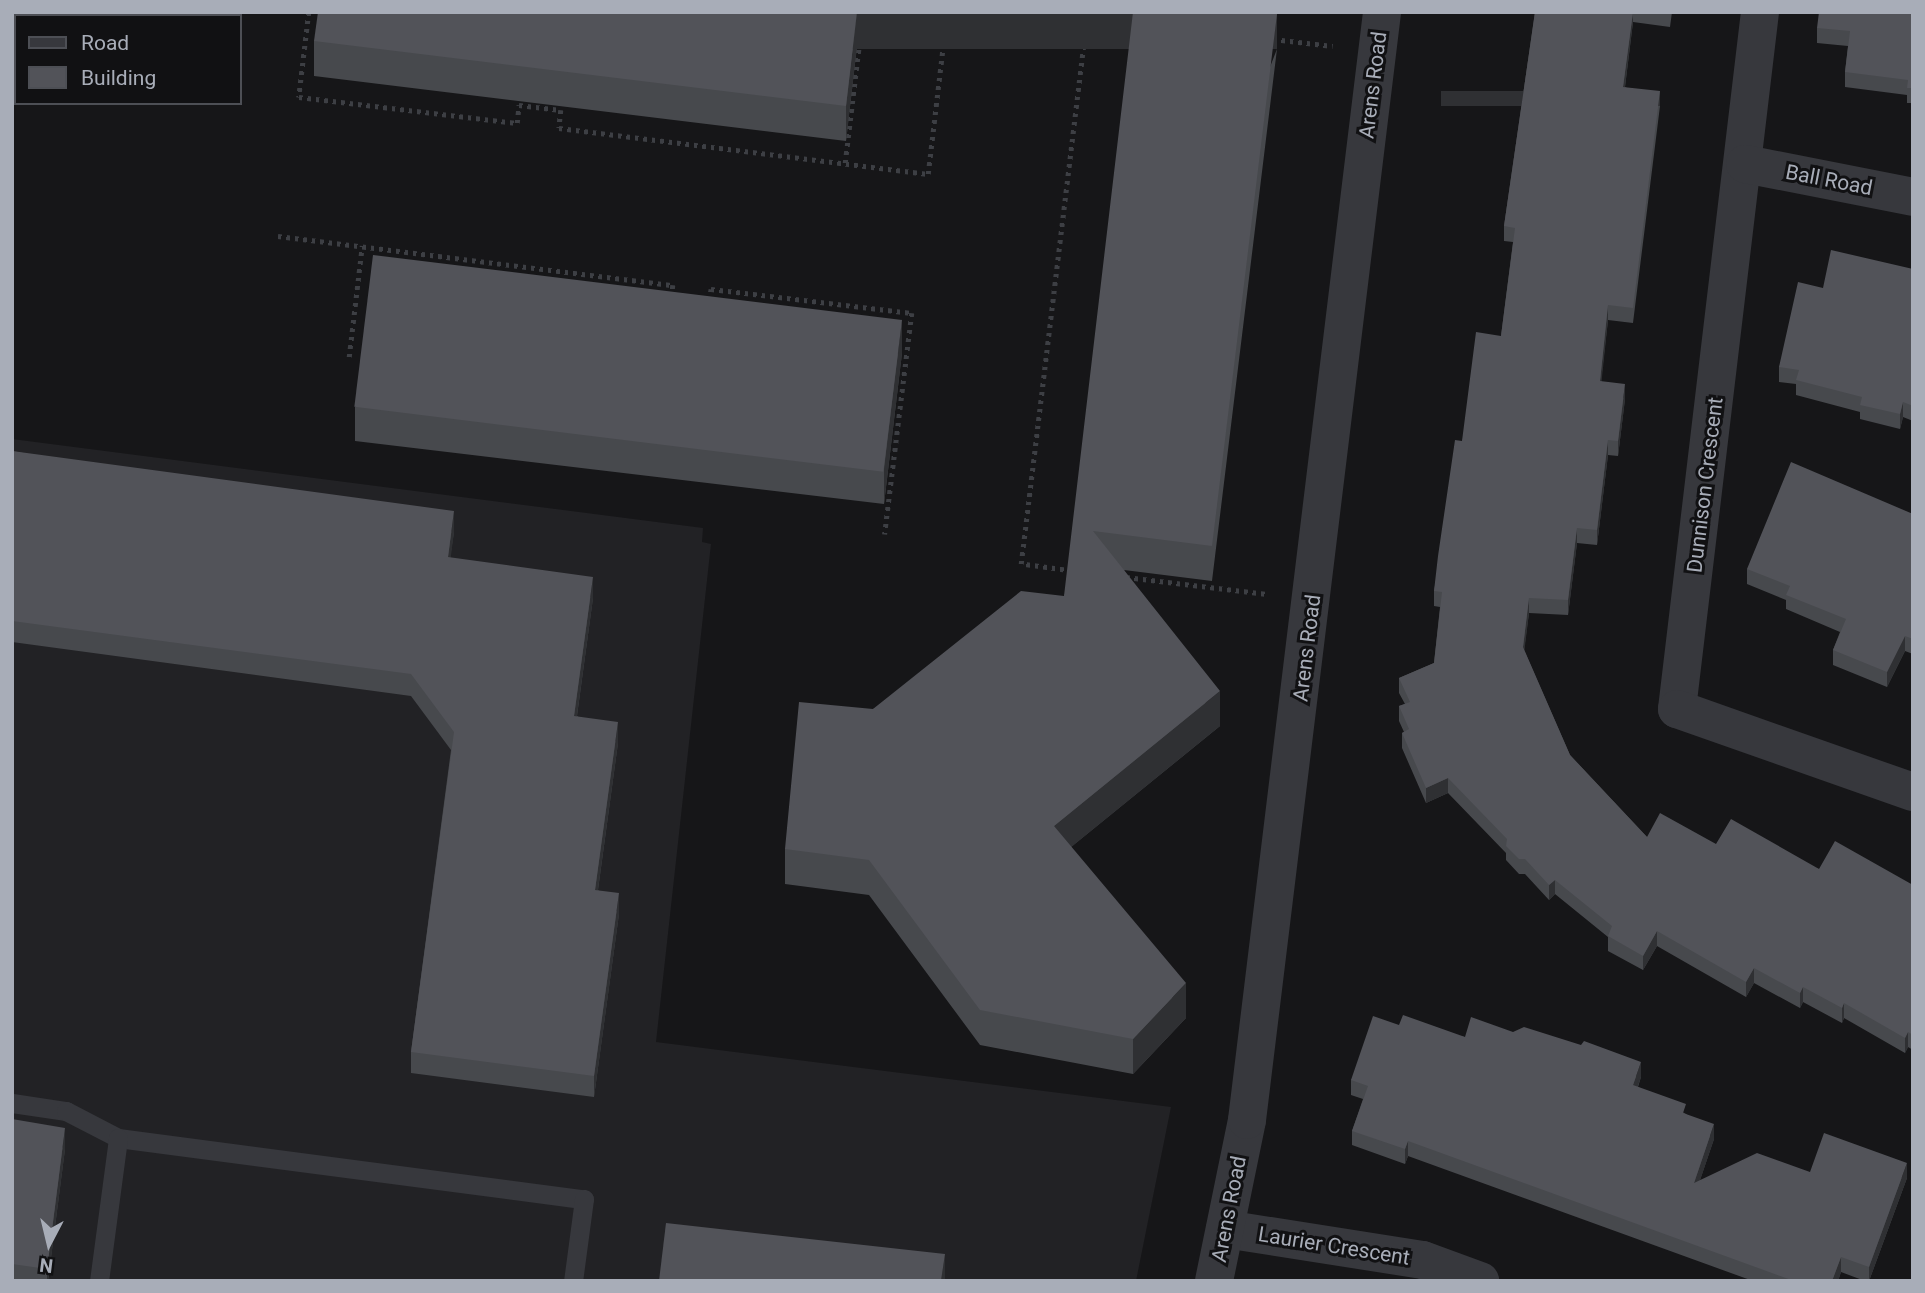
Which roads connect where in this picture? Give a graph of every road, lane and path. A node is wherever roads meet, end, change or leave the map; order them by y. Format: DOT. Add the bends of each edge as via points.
graph roads {
  1 [pos="309,12"];
  2 [pos="863,12"];
  3 [pos="947,12"];
  4 [pos="1382,12"];
  5 [pos="1760,12"];
  6 [pos="1143,23"];
  7 [pos="1267,38"];
  8 [pos="1377,51"];
  9 [pos="845,163"];
  10 [pos="1745,164"];
  11 [pos="1913,197"];
  12 [pos="278,236"];
  13 [pos="362,246"];
  14 [pos="670,309"];
  15 [pos="708,314"];
  16 [pos="349,357"];
  17 [pos="885,534"];
  18 [pos="1087,572"];
  19 [pos="1114,576"];
  20 [pos="1313,600"];
  21 [pos="1913,792"];
  22 [pos="12,1103"];
  23 [pos="118,1138"];
  24 [pos="1225,1229"];
  25 [pos="99,1281"];
  26 [pos="573,1281"];
  27 [pos="1214,1281"];
  28 [pos="1480,1281"];
  1 -- 9 [label="path" via="299,97 517,123 519,105 561,110 559,128"];
  2 -- 9 [label="path"];
  3 -- 9 [label="path" via="928,174"];
  4 -- 8 [label="street, Arens Road"];
  5 -- 10 [label="street, Dunnison Crescent"];
  6 -- 18 [label="path" via="1087,16 1021,564"];
  7 -- 8 [label="path"];
  8 -- 20 [label="street, Arens Road"];
  10 -- 11 [label="street, Ball Road"];
  10 -- 21 [label="street, Dunnison Crescent" via="1677,709"];
  12 -- 13 [label="path"];
  13 -- 14 [label="path" via="673,285"];
  13 -- 16 [label="path"];
  15 -- 17 [label="path" via="711,289 912,313"];
  19 -- 20 [label="path"];
  20 -- 24 [label="street, Arens Road" via="1247,1120"];
  22 -- 23 [label="lane" via="66,1111"];
  23 -- 25 [label="lane"];
  23 -- 26 [label="lane" via="584,1199"];
  24 -- 27 [label="street, Arens Road"];
  24 -- 28 [label="street, Laurier Crescent" via="1423,1260"];
}
